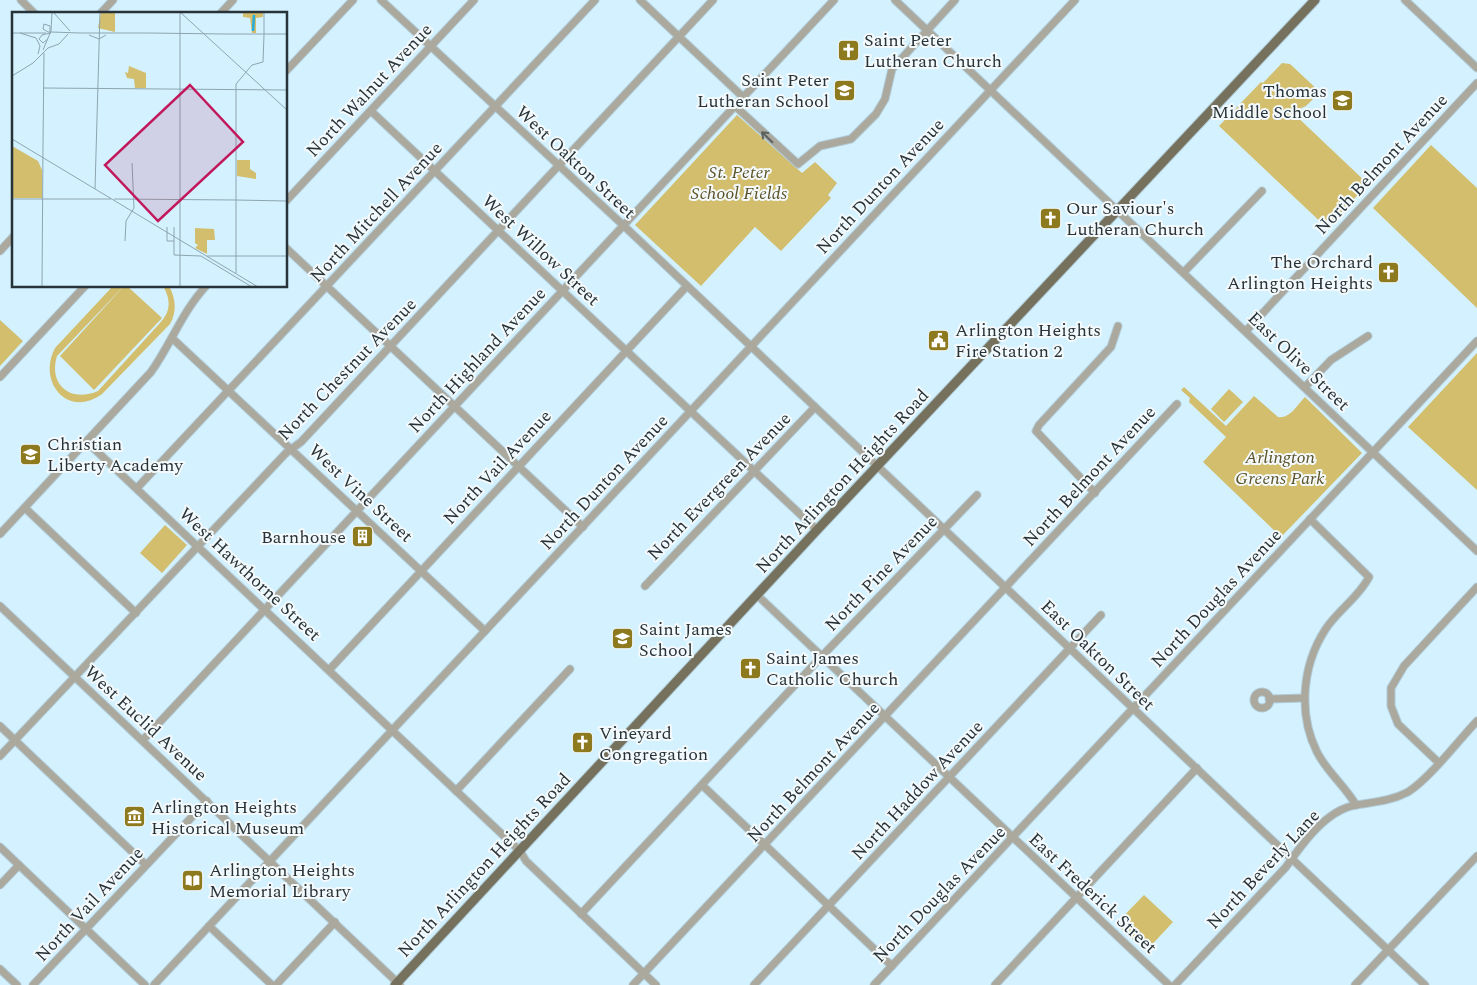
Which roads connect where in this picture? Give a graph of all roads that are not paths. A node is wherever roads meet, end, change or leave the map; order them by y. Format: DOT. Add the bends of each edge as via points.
graph roads {
  1 [pos="20,0"];
  2 [pos="113,0"];
  3 [pos="233,0"];
  4 [pos="353,0"];
  5 [pos="381,0"];
  6 [pos="474,0"];
  7 [pos="595,0"];
  8 [pos="640,0"];
  9 [pos="713,0"];
  10 [pos="834,0"];
  11 [pos="896,0"];
  12 [pos="955,0"];
  13 [pos="1075,0"];
  14 [pos="1315,0"];
  15 [pos="1405,0"];
  16 [pos="33,12"];
  17 [pos="102,12"];
  18 [pos="222,12"];
  19 [pos="927,30"];
  20 [pos="679,36"];
  21 [pos="430,46"];
  22 [pos="1477,68"];
  23 [pos="288,69"];
  24 [pos="1477,83"];
  25 [pos="991,89"];
  26 [pos="743,97"];
  27 [pos="735,106"];
  28 [pos="495,107"];
  29 [pos="371,111"];
  30 [pos="558,165"];
  31 [pos="434,172"];
  32 [pos="1262,191"];
  33 [pos="288,199"];
  34 [pos="1119,211"];
  35 [pos="623,225"];
  36 [pos="498,231"];
  37 [pos="12,238"];
  38 [pos="288,250"];
  39 [pos="0,251"];
  40 [pos="1184,272"];
  41 [pos="327,286"];
  42 [pos="687,286"];
  43 [pos="83,288"];
  44 [pos="204,288"];
  45 [pos="563,291"];
  46 [pos="1118,326"];
  47 [pos="1246,331"];
  48 [pos="1368,336"];
  49 [pos="172,338"];
  50 [pos="1477,341"];
  51 [pos="391,346"];
  52 [pos="750,347"];
  53 [pos="627,350"];
  54 [pos="0,377"];
  55 [pos="1305,387"];
  56 [pos="229,390"];
  57 [pos="1177,404"];
  58 [pos="455,406"];
  59 [pos="815,407"];
  60 [pos="691,411"];
  61 [pos="87,442"];
  62 [pos="292,449"];
  63 [pos="1374,452"];
  64 [pos="519,466"];
  65 [pos="877,466"];
  66 [pos="754,471"];
  67 [pos="137,488"];
  68 [pos="1094,493"];
  69 [pos="977,495"];
  70 [pos="25,508"];
  71 [pos="358,510"];
  72 [pos="1310,518"];
  73 [pos="583,527"];
  74 [pos="944,528"];
  75 [pos="817,530"];
  76 [pos="0,534"];
  77 [pos="198,546"];
  78 [pos="1477,551"];
  79 [pos="421,570"];
  80 [pos="646,586"];
  81 [pos="1477,587"];
  82 [pos="1006,588"];
  83 [pos="757,595"];
  84 [pos="0,606"];
  85 [pos="265,609"];
  86 [pos="136,613"];
  87 [pos="1101,615"];
  88 [pos="485,631"];
  89 [pos="1070,648"];
  90 [pos="822,656"];
  91 [pos="570,669"];
  92 [pos="329,670"];
  93 [pos="76,678"];
  94 [pos="1304,698"];
  95 [pos="1269,699"];
  96 [pos="1134,709"];
  97 [pos="886,717"];
  98 [pos="1477,721"];
  99 [pos="0,726"];
  100 [pos="393,730"];
  101 [pos="15,740"];
  102 [pos="143,740"];
  103 [pos="0,756"];
  104 [pos="1438,762"];
  105 [pos="1197,768"];
  106 [pos="948,777"];
  107 [pos="702,785"];
  108 [pos="456,791"];
  109 [pos="207,801"];
  110 [pos="1356,805"];
  111 [pos="1013,838"];
  112 [pos="764,846"];
  113 [pos="0,847"];
  114 [pos="520,851"];
  115 [pos="1477,856"];
  116 [pos="1291,860"];
  117 [pos="271,861"];
  118 [pos="19,865"];
  119 [pos="146,866"];
  120 [pos="0,885"];
  121 [pos="1076,898"];
  122 [pos="828,906"];
  123 [pos="581,914"];
  124 [pos="335,922"];
  125 [pos="210,926"];
  126 [pos="86,929"];
  127 [pos="1389,950"];
  128 [pos="892,966"];
  129 [pos="0,969"];
  130 [pos="644,974"];
  131 [pos="398,984"];
  132 [pos="17,985"];
  133 [pos="33,985"];
  134 [pos="145,985"];
  135 [pos="154,985"];
  136 [pos="272,985"];
  137 [pos="276,985"];
  138 [pos="633,985"];
  139 [pos="656,985"];
  140 [pos="754,985"];
  141 [pos="874,985"];
  142 [pos="994,985"];
  143 [pos="1169,985"];
  144 [pos="1175,985"];
  145 [pos="1355,985"];
  146 [pos="1425,985"];
  1 -- 16 [label="street"];
  2 -- 17 [label="street"];
  3 -- 18 [label="street"];
  4 -- 23 [label="street"];
  5 -- 21 [label="street, West Oakton Street"];
  6 -- 21 [label="street, North Walnut Avenue"];
  7 -- 28 [label="street, North Mitchell Avenue"];
  8 -- 20 [label="street"];
  9 -- 20 [label="street, North Chestnut Avenue"];
  10 -- 26 [label="street, North Highland Avenue"];
  11 -- 19 [label="street, East Olive Street"];
  12 -- 19 [label="street"];
  13 -- 25 [label="street, North Dunton Avenue"];
  14 -- 34 [label="main road, North Arlington Heights Road"];
  15 -- 22 [label="street"];
  19 -- 25 [label="street, East Olive Street"];
  19 -- 27 [label="street, one-way" via="892,69 885,99 876,114 850,139 820,146 800,163 795,164"];
  20 -- 26 [label="street"];
  20 -- 30 [label="street, North Chestnut Avenue"];
  21 -- 28 [label="street, West Oakton Street"];
  21 -- 29 [label="street, North Walnut Avenue"];
  24 -- 47 [label="street, North Belmont Avenue"];
  25 -- 34 [label="street, East Olive Street"];
  25 -- 52 [label="street, North Dunton Avenue"];
  26 -- 27 [label="street, North Highland Avenue"];
  27 -- 35 [label="street, North Highland Avenue"];
  28 -- 30 [label="street, West Oakton Street"];
  28 -- 31 [label="street, North Mitchell Avenue"];
  29 -- 31 [label="street, West Willow Street"];
  29 -- 33 [label="street, North Walnut Avenue"];
  30 -- 35 [label="street, West Oakton Street"];
  30 -- 36 [label="street, North Chestnut Avenue"];
  31 -- 36 [label="street, West Willow Street"];
  31 -- 41 [label="street, North Mitchell Avenue"];
  32 -- 40 [label="street"];
  34 -- 40 [label="street, East Olive Street"];
  34 -- 65 [label="main road, North Arlington Heights Road"];
  35 -- 42 [label="street, West Oakton Street"];
  35 -- 45 [label="street, North Highland Avenue"];
  36 -- 45 [label="street, West Willow Street"];
  36 -- 51 [label="street, North Chestnut Avenue"];
  37 -- 39 [label="street"];
  38 -- 41 [label="street"];
  40 -- 47 [label="street, East Olive Street"];
  41 -- 51 [label="street"];
  41 -- 56 [label="street, North Mitchell Avenue"];
  42 -- 52 [label="street, West Oakton Street"];
  42 -- 53 [label="street, North Vail Avenue"];
  43 -- 54 [label="street"];
  44 -- 49 [label="street" via="185,312"];
  45 -- 53 [label="street, West Willow Street"];
  45 -- 58 [label="street, North Highland Avenue"];
  46 -- 68 [label="street" via="1111,347 1036,431"];
  47 -- 55 [label="street, East Olive Street"];
  48 -- 55 [label="street" via="1331,360"];
  49 -- 56 [label="street, West Vine Street"];
  49 -- 61 [label="street" via="151,372"];
  50 -- 63 [label="street, North Douglas Avenue"];
  51 -- 58 [label="street"];
  51 -- 62 [label="street, North Chestnut Avenue"];
  52 -- 59 [label="street, East Oakton Street"];
  52 -- 60 [label="street, North Dunton Avenue"];
  53 -- 60 [label="street, West Willow Street"];
  53 -- 64 [label="street, North Vail Avenue"];
  55 -- 63 [label="street, East Olive Street"];
  56 -- 62 [label="street, West Vine Street"];
  56 -- 67 [label="street, North Mitchell Avenue"];
  57 -- 68 [label="street, North Belmont Avenue"];
  58 -- 64 [label="street"];
  58 -- 71 [label="street, North Highland Avenue"];
  59 -- 65 [label="street, East Oakton Street"];
  59 -- 66 [label="street, North Evergreen Avenue"];
  60 -- 66 [label="street, West Willow Street"];
  60 -- 73 [label="street, North Dunton Avenue"];
  61 -- 67 [label="street, West Hawthorne Street"];
  61 -- 70 [label="street"];
  62 -- 71 [label="street, West Vine Street"];
  62 -- 77 [label="street, North Chestnut Avenue"];
  63 -- 72 [label="street, North Douglas Avenue"];
  63 -- 78 [label="street, East Olive Street"];
  64 -- 73 [label="street"];
  64 -- 79 [label="street, North Vail Avenue"];
  65 -- 74 [label="street, East Oakton Street"];
  65 -- 75 [label="main road, North Arlington Heights Road"];
  66 -- 75 [label="street, West Willow Street"];
  66 -- 80 [label="street, North Evergreen Avenue"];
  67 -- 77 [label="street, West Hawthorne Street"];
  68 -- 82 [label="street, North Belmont Avenue"];
  69 -- 74 [label="street, North Pine Avenue"];
  70 -- 76 [label="street"];
  70 -- 86 [label="street"];
  71 -- 79 [label="street, West Vine Street"];
  71 -- 85 [label="street, North Highland Avenue"];
  72 -- 94 [label="street" via="1369,577 1323,633 1307,674"];
  72 -- 96 [label="street, North Douglas Avenue"];
  73 -- 88 [label="street, North Dunton Avenue"];
  74 -- 82 [label="street, East Oakton Street"];
  74 -- 90 [label="street, North Pine Avenue"];
  75 -- 83 [label="main road, North Arlington Heights Road"];
  77 -- 85 [label="street, West Hawthorne Street"];
  77 -- 86 [label="street, North Chestnut Avenue"];
  79 -- 88 [label="street, West Vine Street"];
  79 -- 92 [label="street, North Vail Avenue"];
  81 -- 104 [label="street" via="1404,666 1391,688 1391,706 1398,724"];
  82 -- 89 [label="street, East Oakton Street"];
  82 -- 97 [label="street, North Belmont Avenue"];
  83 -- 90 [label="street, East Frederick Street"];
  83 -- 114 [label="main road, North Arlington Heights Road"];
  84 -- 93 [label="street, West Euclid Avenue"];
  85 -- 92 [label="street, West Hawthorne Street"];
  85 -- 102 [label="street, North Highland Avenue"];
  86 -- 93 [label="street, North Chestnut Avenue"];
  87 -- 89 [label="street, North Haddow Avenue"];
  88 -- 100 [label="street, North Dunton Avenue"];
  89 -- 96 [label="street, East Oakton Street"];
  89 -- 106 [label="street, North Haddow Avenue"];
  90 -- 97 [label="street, East Frederick Street"];
  90 -- 107 [label="street, North Pine Avenue"];
  91 -- 108 [label="street"];
  92 -- 100 [label="street, West Hawthorne Street"];
  93 -- 101 [label="street, North Chestnut Avenue"];
  93 -- 102 [label="street, West Euclid Avenue"];
  94 -- 95 [label="street"];
  94 -- 110 [label="street" via="1317,752"];
  96 -- 105 [label="street, East Oakton Street"];
  96 -- 111 [label="street, North Douglas Avenue"];
  97 -- 106 [label="street, East Frederick Street"];
  97 -- 112 [label="street, North Belmont Avenue"];
  98 -- 104 [label="street, North Beverly Lane"];
  99 -- 101 [label="street"];
  100 -- 108 [label="street, West Hawthorne Street"];
  100 -- 117 [label="street, North Dunton Avenue"];
  101 -- 103 [label="street, North Chestnut Avenue"];
  101 -- 119 [label="street"];
  102 -- 109 [label="street, West Euclid Avenue"];
  104 -- 110 [label="street, North Beverly Lane" via="1400,796"];
  105 -- 116 [label="street, East Oakton Street"];
  105 -- 121 [label="street"];
  106 -- 111 [label="street, East Frederick Street"];
  106 -- 122 [label="street, North Haddow Avenue"];
  107 -- 112 [label="street"];
  107 -- 123 [label="street, North Pine Avenue"];
  108 -- 114 [label="street, West Hawthorne Street"];
  109 -- 117 [label="street, West Euclid Avenue"];
  109 -- 119 [label="street, North Vail Avenue"];
  110 -- 116 [label="street, North Beverly Lane" via="1328,818"];
  111 -- 121 [label="street, East Frederick Street"];
  111 -- 128 [label="street, North Douglas Avenue"];
  112 -- 122 [label="street"];
  112 -- 130 [label="street, North Belmont Avenue"];
  113 -- 118 [label="street"];
  114 -- 123 [label="street, West Hawthorne Street" via="526,861"];
  114 -- 131 [label="main road, North Arlington Heights Road"];
  115 -- 127 [label="street"];
  116 -- 127 [label="street, East Oakton Street"];
  116 -- 144 [label="street, North Beverly Lane"];
  117 -- 124 [label="street, West Euclid Avenue"];
  117 -- 125 [label="street, North Dunton Avenue"];
  118 -- 120 [label="street"];
  118 -- 126 [label="street"];
  119 -- 126 [label="street, North Vail Avenue"];
  121 -- 142 [label="street"];
  121 -- 143 [label="street, East Frederick Street"];
  122 -- 128 [label="street"];
  122 -- 140 [label="street, North Haddow Avenue"];
  123 -- 130 [label="street, West Hawthorne Street"];
  124 -- 131 [label="street, West Euclid Avenue"];
  124 -- 137 [label="street"];
  125 -- 135 [label="street, North Dunton Avenue"];
  125 -- 136 [label="street"];
  126 -- 133 [label="street, North Vail Avenue"];
  126 -- 134 [label="street"];
  127 -- 145 [label="street"];
  127 -- 146 [label="street, East Oakton Street"];
  128 -- 141 [label="street, North Douglas Avenue"];
  129 -- 132 [label="street"];
  130 -- 138 [label="street, North Belmont Avenue"];
  130 -- 139 [label="street, West Hawthorne Street"];
}
